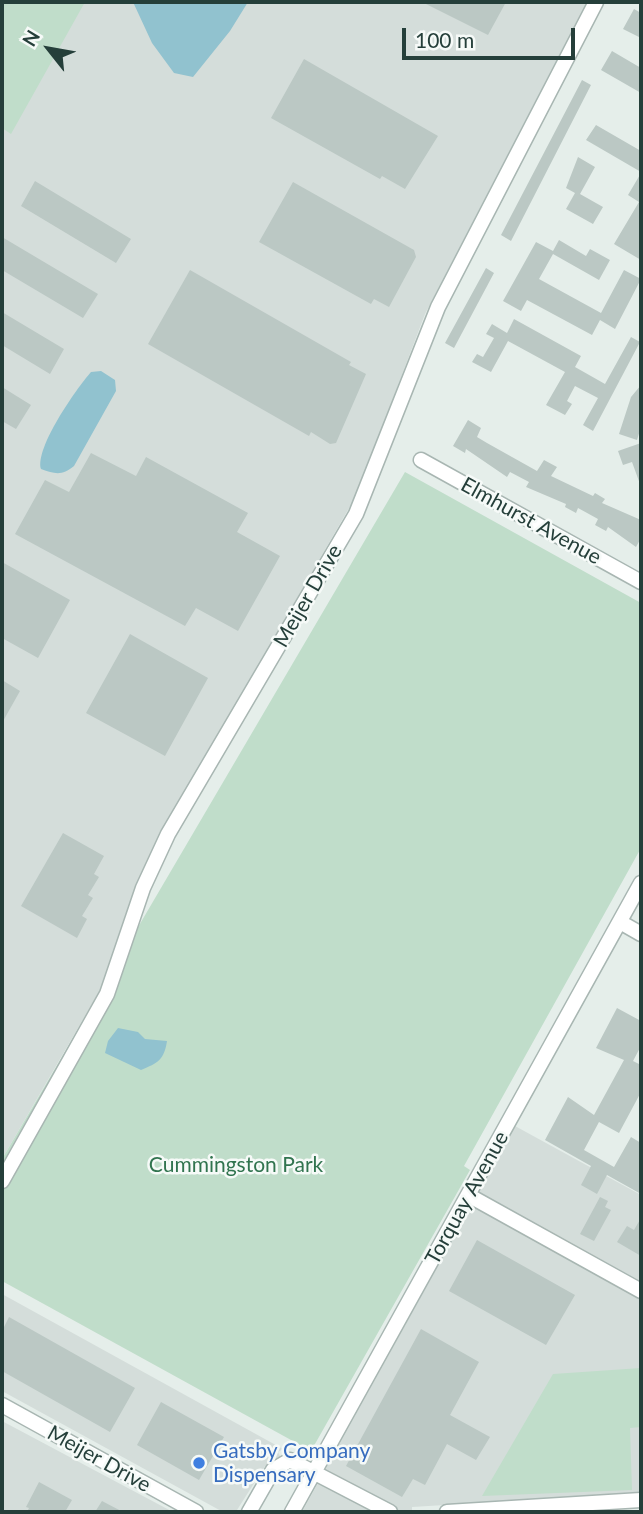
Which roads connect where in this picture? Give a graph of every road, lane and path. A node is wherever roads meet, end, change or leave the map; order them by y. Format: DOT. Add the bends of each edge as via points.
graph roads {
  1 [pos="596,2"];
  2 [pos="421,460"];
  3 [pos="641,582"];
  4 [pos="641,883"];
  5 [pos="620,922"];
  6 [pos="641,934"];
  7 [pos="2,1181"];
  8 [pos="468,1195"];
  9 [pos="641,1291"];
  10 [pos="2,1405"];
  11 [pos="315,1471"];
  12 [pos="641,1500"];
  13 [pos="196,1512"];
  14 [pos="249,1512"];
  15 [pos="292,1512"];
  16 [pos="390,1512"];
  17 [pos="447,1512"];
  1 -- 7 [label="street, Meijer Drive" via="438,307 356,514 168,834 143,888 107,994"];
  2 -- 3 [label="street, Elmhurst Avenue"];
  4 -- 5 [label="street, Torquay Avenue"];
  5 -- 6 [label="street"];
  5 -- 8 [label="street, Torquay Avenue"];
  8 -- 9 [label="street"];
  8 -- 11 [label="street, Torquay Avenue"];
  10 -- 13 [label="street, Meijer Drive"];
  11 -- 14 [label="street" via="298,1462 283,1462 273,1470"];
  11 -- 15 [label="street, Torquay Avenue"];
  11 -- 16 [label="street"];
  12 -- 17 [label="street"];
}
